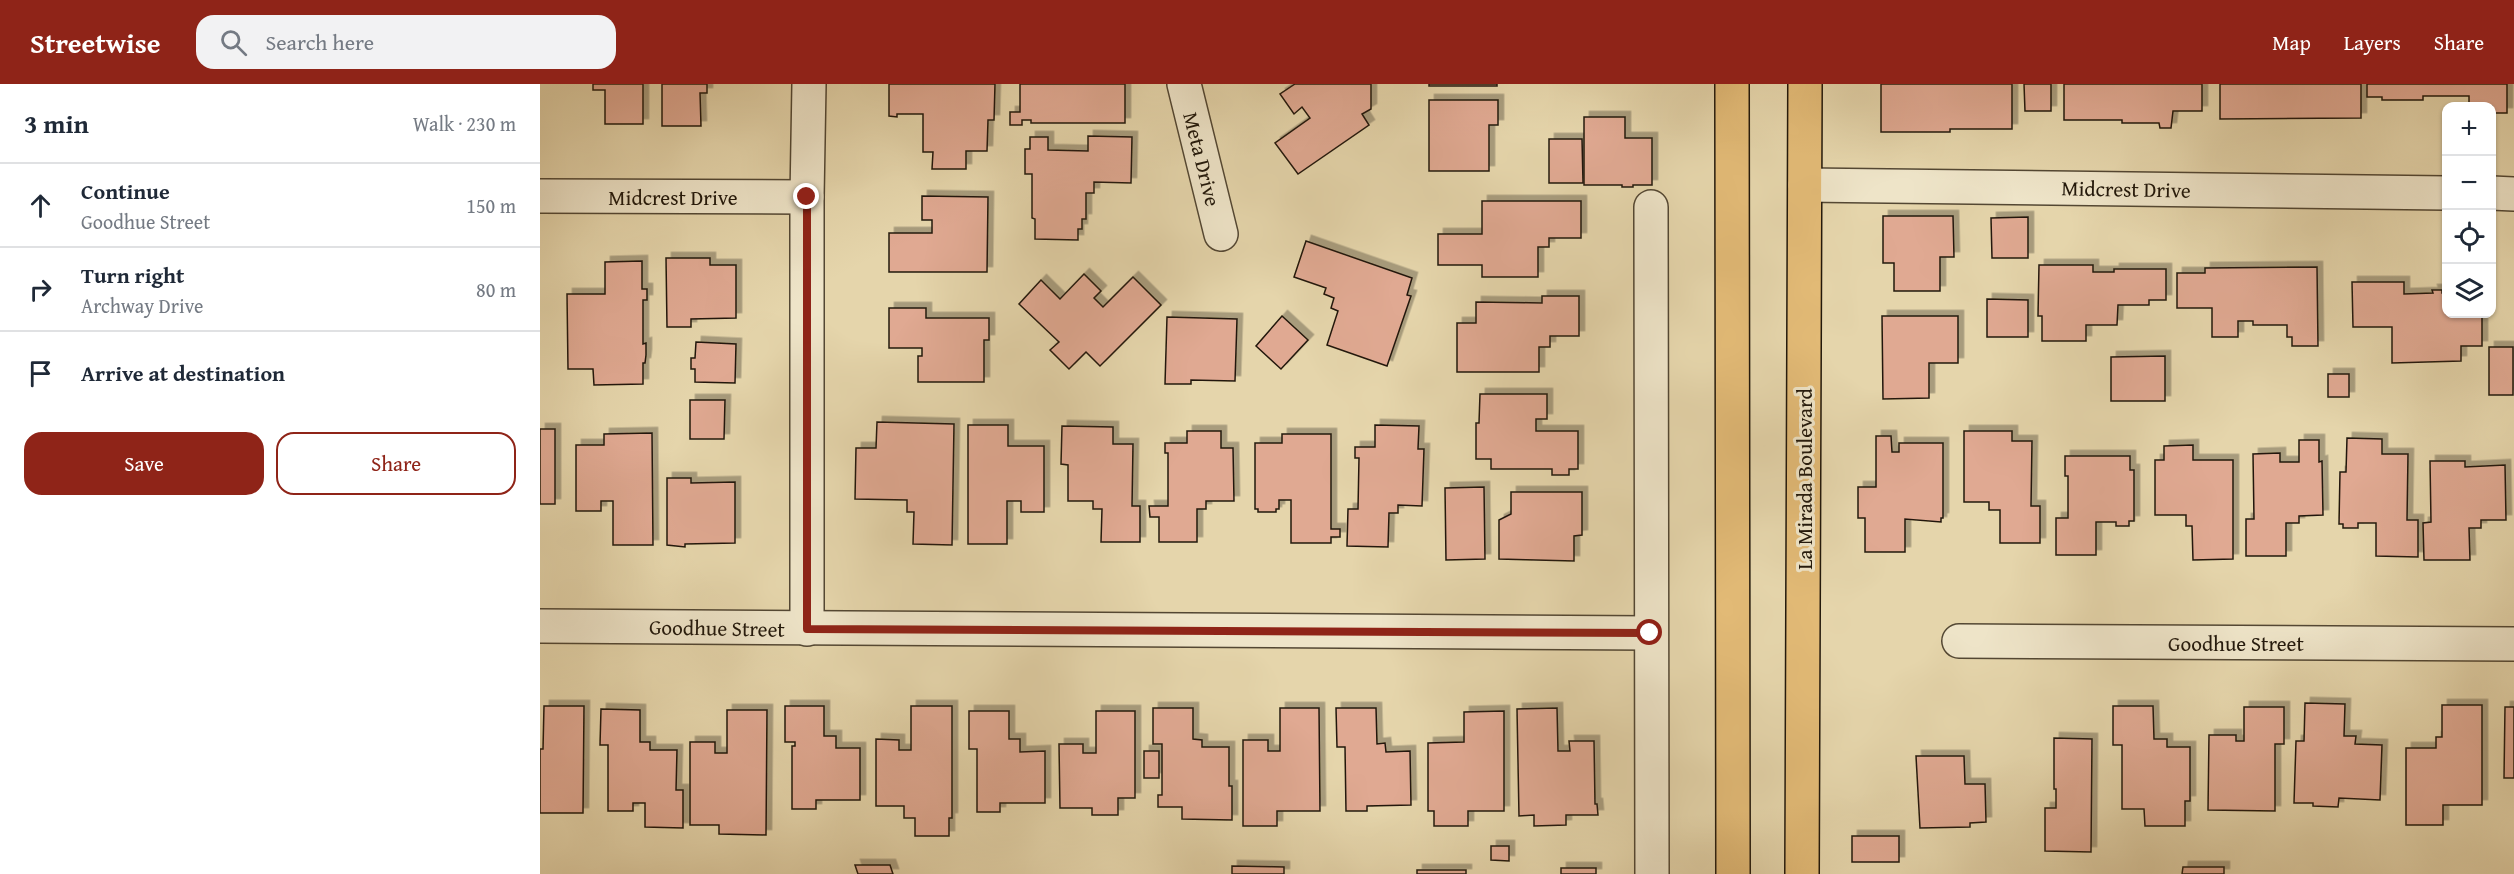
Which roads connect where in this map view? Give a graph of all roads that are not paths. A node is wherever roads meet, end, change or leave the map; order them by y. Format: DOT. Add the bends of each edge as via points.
graph roads {
  1 [pos="809,84"];
  2 [pos="1184,84"];
  3 [pos="1732,84"];
  4 [pos="1805,84"];
  5 [pos="1805,185"];
  6 [pos="2442,193"];
  7 [pos="2496,193"];
  8 [pos="2514,194"];
  9 [pos="540,196"];
  10 [pos="807,197"];
  11 [pos="1651,207"];
  12 [pos="1221,234"];
  13 [pos="540,626"];
  14 [pos="807,629"];
  15 [pos="1650,633"];
  16 [pos="1959,641"];
  17 [pos="2514,644"];
  18 [pos="1652,874"];
  19 [pos="1733,874"];
  20 [pos="1802,874"];
  1 -- 10 [label="street"];
  2 -- 12 [label="street, Meta Drive"];
  3 -- 19 [label="main road"];
  4 -- 5 [label="main road, La Mirada Boulevard"];
  5 -- 6 [label="street, Midcrest Drive"];
  5 -- 20 [label="main road, La Mirada Boulevard"];
  7 -- 8 [label="street"];
  9 -- 10 [label="street, Midcrest Drive"];
  10 -- 14 [label="street"];
  11 -- 15 [label="street"];
  13 -- 14 [label="street, Goodhue Street"];
  14 -- 15 [label="street, Goodhue Street"];
  15 -- 18 [label="street"];
  16 -- 17 [label="street, Goodhue Street"];
}
